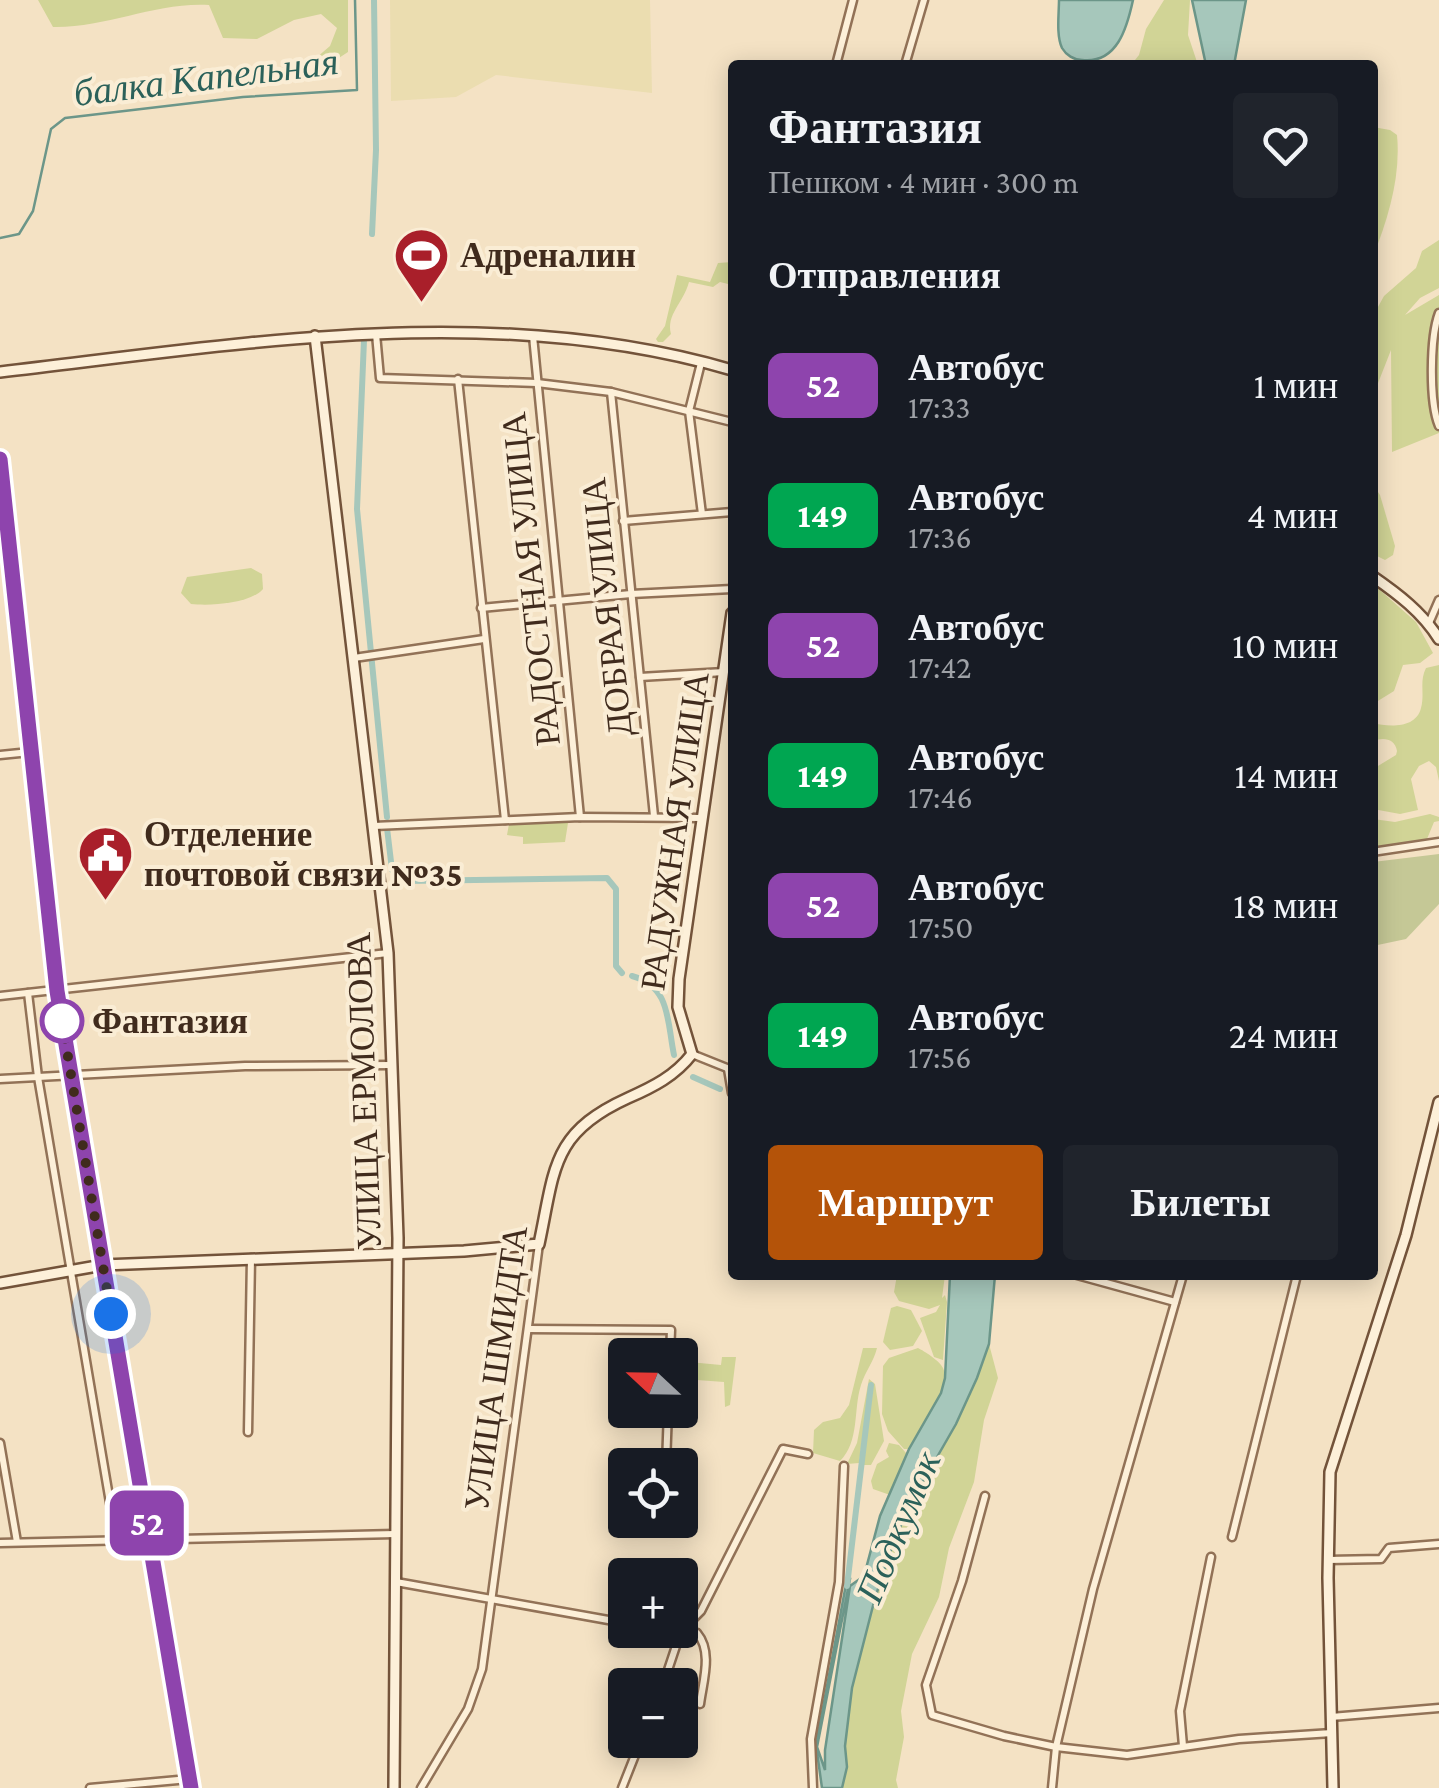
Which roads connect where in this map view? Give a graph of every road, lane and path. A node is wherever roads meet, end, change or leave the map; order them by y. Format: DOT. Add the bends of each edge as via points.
graph roads {
  1 [pos="853,0"];
  2 [pos="924,0"];
  3 [pos="837,60"];
  4 [pos="906,60"];
  5 [pos="1439,312"];
  6 [pos="376,332"];
  7 [pos="533,335"];
  8 [pos="315,336"];
  9 [pos="702,361"];
  10 [pos="728,369"];
  11 [pos="0,372"];
  12 [pos="458,379"];
  13 [pos="537,383"];
  14 [pos="611,392"];
  15 [pos="689,411"];
  16 [pos="728,421"];
  17 [pos="1439,426"];
  18 [pos="0,459"];
  19 [pos="728,512"];
  20 [pos="702,514"];
  21 [pos="623,521"];
  22 [pos="1378,580"];
  23 [pos="728,589"];
  24 [pos="631,594"];
  25 [pos="1439,600"];
  26 [pos="558,601"];
  27 [pos="481,608"];
  28 [pos="1433,625"];
  29 [pos="484,639"];
  30 [pos="1439,639"];
  31 [pos="728,642"];
  32 [pos="359,657"];
  33 [pos="724,672"];
  34 [pos="640,677"];
  35 [pos="30,752"];
  36 [pos="0,756"];
  37 [pos="654,816"];
  38 [pos="580,817"];
  39 [pos="704,818"];
  40 [pos="504,820"];
  41 [pos="377,826"];
  42 [pos="1439,842"];
  43 [pos="1378,851"];
  44 [pos="388,953"];
  45 [pos="57,991"];
  46 [pos="28,993"];
  47 [pos="0,996"];
  48 [pos="692,1054"];
  49 [pos="393,1065"];
  50 [pos="728,1067"];
  51 [pos="72,1076"];
  52 [pos="38,1077"];
  53 [pos="0,1079"];
  54 [pos="1439,1102"];
  55 [pos="539,1244"];
  56 [pos="398,1252"];
  57 [pos="251,1257"];
  58 [pos="103,1265"];
  59 [pos="71,1271"];
  60 [pos="1095,1280"];
  61 [pos="1182,1280"];
  62 [pos="1295,1280"];
  63 [pos="0,1284"];
  64 [pos="1175,1302"];
  65 [pos="529,1329"];
  66 [pos="671,1338"];
  67 [pos="248,1432"];
  68 [pos="0,1443"];
  69 [pos="808,1454"];
  70 [pos="844,1466"];
  71 [pos="985,1496"];
  72 [pos="395,1534"];
  73 [pos="116,1538"];
  74 [pos="149,1538"];
  75 [pos="1232,1538"];
  76 [pos="17,1542"];
  77 [pos="0,1543"];
  78 [pos="1439,1544"];
  79 [pos="1211,1558"];
  80 [pos="1328,1560"];
  81 [pos="395,1582"];
  82 [pos="492,1597"];
  83 [pos="698,1613"];
  84 [pos="608,1619"];
  85 [pos="698,1634"];
  86 [pos="700,1704"];
  87 [pos="1439,1708"];
  88 [pos="1331,1717"];
  89 [pos="1332,1733"];
  90 [pos="1183,1746"];
  91 [pos="1056,1748"];
  92 [pos="634,1758"];
  93 [pos="190,1783"];
  94 [pos="90,1788"];
  95 [pos="394,1788"];
  96 [pos="421,1788"];
  97 [pos="622,1788"];
  98 [pos="813,1788"];
  99 [pos="1052,1788"];
  100 [pos="1334,1788"];
  1 -- 3 [label="street"];
  2 -- 4 [label="street"];
  5 -- 17 [label="street" via="1433,385"];
  6 -- 7 [label="street"];
  6 -- 8 [label="street"];
  6 -- 12 [label="street" via="380,378"];
  7 -- 9 [label="street"];
  7 -- 13 [label="street, РАДОСТНАЯ УЛИЦА"];
  8 -- 11 [label="street"];
  8 -- 32 [label="street, УЛИЦА ЕРМОЛОВА"];
  9 -- 10 [label="street"];
  9 -- 15 [label="street"];
  12 -- 13 [label="street"];
  12 -- 27 [label="street"];
  13 -- 14 [label="street"];
  13 -- 26 [label="street, РАДОСТНАЯ УЛИЦА"];
  14 -- 15 [label="street"];
  14 -- 21 [label="street, ДОБРАЯ УЛИЦА"];
  15 -- 16 [label="street"];
  15 -- 20 [label="street"];
  18 -- 35 [label="street"];
  19 -- 20 [label="street"];
  20 -- 21 [label="street"];
  21 -- 24 [label="street, ДОБРАЯ УЛИЦА"];
  22 -- 28 [label="street"];
  23 -- 24 [label="street"];
  24 -- 26 [label="street"];
  24 -- 34 [label="street, ДОБРАЯ УЛИЦА"];
  25 -- 28 [label="street"];
  26 -- 27 [label="street"];
  26 -- 38 [label="street, РАДОСТНАЯ УЛИЦА"];
  27 -- 29 [label="street"];
  28 -- 30 [label="street"];
  29 -- 32 [label="street"];
  29 -- 40 [label="street"];
  31 -- 33 [label="street, РАДУЖНАЯ УЛИЦА"];
  32 -- 41 [label="street, УЛИЦА ЕРМОЛОВА"];
  33 -- 34 [label="street"];
  33 -- 39 [label="street, РАДУЖНАЯ УЛИЦА"];
  34 -- 37 [label="street, ДОБРАЯ УЛИЦА"];
  35 -- 36 [label="street"];
  35 -- 45 [label="street"];
  37 -- 38 [label="street"];
  37 -- 39 [label="street"];
  38 -- 40 [label="street"];
  39 -- 48 [label="street, РАДУЖНАЯ УЛИЦА" via="678,990"];
  40 -- 41 [label="street"];
  41 -- 44 [label="street, УЛИЦА ЕРМОЛОВА"];
  42 -- 43 [label="street"];
  44 -- 45 [label="street"];
  44 -- 49 [label="street, УЛИЦА ЕРМОЛОВА"];
  45 -- 46 [label="street"];
  45 -- 51 [label="street"];
  46 -- 47 [label="street"];
  46 -- 52 [label="street"];
  48 -- 50 [label="street"];
  48 -- 55 [label="street, УЛИЦА ШМИДТА" via="670,1077 599,1113 571,1136 557,1163"];
  49 -- 51 [label="street"];
  49 -- 56 [label="street, УЛИЦА ЕРМОЛОВА"];
  51 -- 52 [label="street"];
  51 -- 58 [label="street"];
  52 -- 53 [label="street"];
  52 -- 59 [label="street"];
  54 -- 80 [label="street" via="1410,1221 1330,1472"];
  55 -- 56 [label="street"];
  55 -- 65 [label="street, УЛИЦА ШМИДТА"];
  56 -- 57 [label="street"];
  56 -- 72 [label="street, УЛИЦА ЕРМОЛОВА"];
  57 -- 58 [label="street"];
  57 -- 67 [label="street"];
  58 -- 59 [label="street"];
  58 -- 74 [label="street"];
  59 -- 63 [label="street"];
  59 -- 73 [label="street"];
  60 -- 64 [label="street"];
  61 -- 64 [label="street"];
  62 -- 75 [label="street"];
  64 -- 91 [label="street" via="1093,1589"];
  65 -- 66 [label="street" via="671,1330"];
  65 -- 82 [label="street, УЛИЦА ШМИДТА"];
  68 -- 76 [label="street"];
  69 -- 83 [label="street" via="783,1448"];
  70 -- 98 [label="street" via="839,1582 811,1739"];
  71 -- 91 [label="street" via="926,1685 932,1714"];
  72 -- 74 [label="street"];
  72 -- 81 [label="street, УЛИЦА ЕРМОЛОВА"];
  73 -- 74 [label="street"];
  73 -- 76 [label="street"];
  74 -- 93 [label="street"];
  76 -- 77 [label="street"];
  78 -- 80 [label="street" via="1389,1548 1381,1559"];
  79 -- 90 [label="street" via="1180,1710"];
  80 -- 88 [label="street"];
  81 -- 82 [label="street"];
  81 -- 95 [label="street, УЛИЦА ЕРМОЛОВА"];
  82 -- 84 [label="street"];
  82 -- 96 [label="street, УЛИЦА ШМИДТА" via="482,1669 468,1709"];
  85 -- 86 [label="street" via="706,1667"];
  87 -- 88 [label="street"];
  88 -- 89 [label="street"];
  89 -- 90 [label="street"];
  89 -- 100 [label="street"];
  90 -- 91 [label="street" via="1127,1754"];
  91 -- 99 [label="street"];
  92 -- 97 [label="street"];
  93 -- 94 [label="street"];
}
